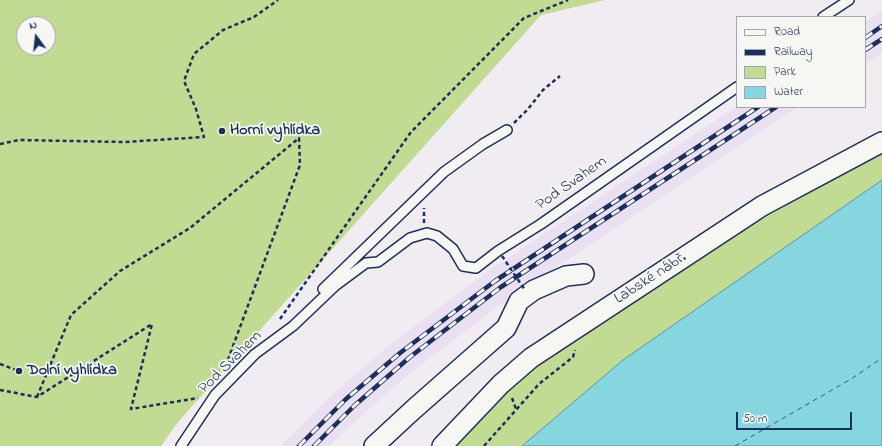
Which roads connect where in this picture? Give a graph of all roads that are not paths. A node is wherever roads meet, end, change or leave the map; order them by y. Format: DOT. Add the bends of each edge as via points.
graph roads {
  1 [pos="849,0"];
  2 [pos="825,16"];
  3 [pos="736,87"];
  4 [pos="507,130"];
  5 [pos="882,142"];
  6 [pos="584,274"];
  7 [pos="293,326"];
  8 [pos="181,446"];
  9 [pos="374,446"];
  10 [pos="442,446"];
  1 -- 2 [label="lane"];
  3 -- 7 [label="lane, Pod Svahem" via="476,268 463,266 453,249 437,236 427,233 410,238 378,262 366,262 335,286"];
  4 -- 7 [label="lane, Pod Svahem" via="444,172 323,288"];
  5 -- 10 [label="street, Labské nábř." via="762,206 561,337 501,384"];
  6 -- 9 [label="street" via="566,276 534,290 519,301 506,328"];
  7 -- 8 [label="lane, Pod Svahem" via="255,354 216,395"];
}
